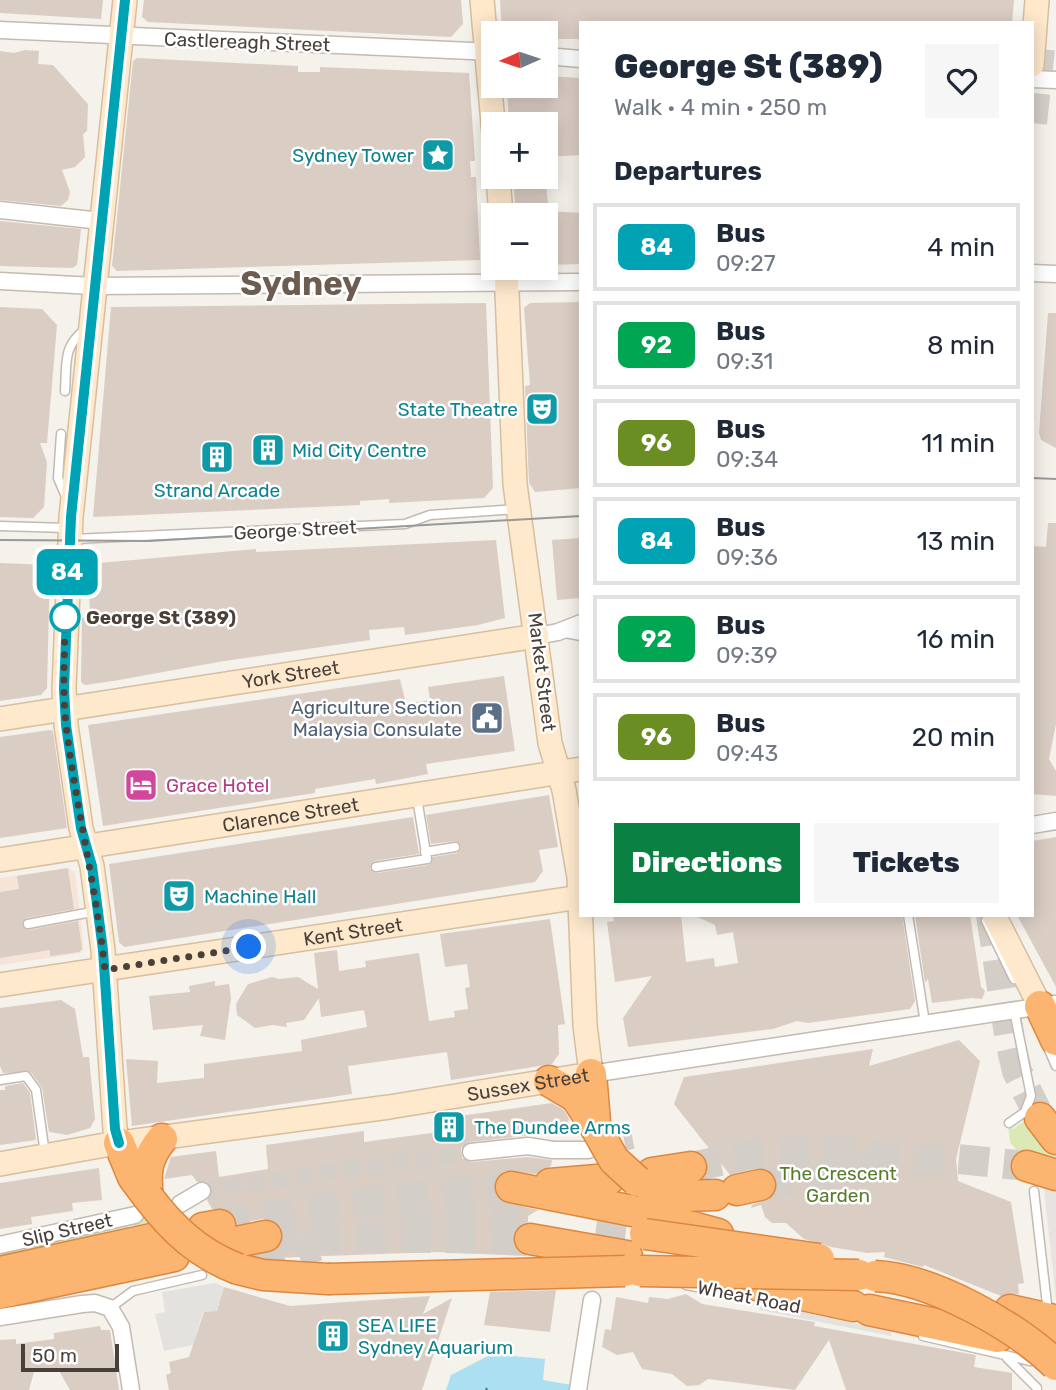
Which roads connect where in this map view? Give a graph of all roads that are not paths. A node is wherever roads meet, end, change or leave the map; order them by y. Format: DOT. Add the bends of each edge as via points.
graph roads {
  1 [pos="125,0"];
  2 [pos="482,0"];
  3 [pos="1037,0"];
  4 [pos="485,21"];
  5 [pos="0,30"];
  6 [pos="121,37"];
  7 [pos="1034,39"];
  8 [pos="481,52"];
  9 [pos="558,57"];
  10 [pos="579,59"];
  11 [pos="1034,79"];
  12 [pos="1056,80"];
  13 [pos="0,210"];
  14 [pos="100,221"];
  15 [pos="1034,273"];
  16 [pos="1056,274"];
  17 [pos="481,277"];
  18 [pos="506,280"];
  19 [pos="556,280"];
  20 [pos="0,281"];
  21 [pos="579,282"];
  22 [pos="94,286"];
  23 [pos="90,326"];
  24 [pos="65,391"];
  25 [pos="61,434"];
  26 [pos="519,509"];
  27 [pos="71,524"];
  28 [pos="0,526"];
  29 [pos="579,624"];
  30 [pos="547,634"];
  31 [pos="579,636"];
  32 [pos="65,708"];
  33 [pos="0,719"];
  34 [pos="570,771"];
  35 [pos="417,795"];
  36 [pos="1056,821"];
  37 [pos="1034,825"];
  38 [pos="87,847"];
  39 [pos="455,847"];
  40 [pos="425,852"];
  41 [pos="0,860"];
  42 [pos="376,867"];
  43 [pos="579,874"];
  44 [pos="579,897"];
  45 [pos="98,911"];
  46 [pos="582,917"];
  47 [pos="908,917"];
  48 [pos="985,917"];
  49 [pos="995,917"];
  50 [pos="28,924"];
  51 [pos="105,970"];
  52 [pos="0,985"];
  53 [pos="1035,1007"];
  54 [pos="925,1023"];
  55 [pos="585,1025"];
  56 [pos="1056,1040"];
  57 [pos="1056,1066"];
  58 [pos="591,1074"];
  59 [pos="0,1080"];
  60 [pos="549,1081"];
  61 [pos="1009,1123"];
  62 [pos="162,1139"];
  63 [pos="592,1139"];
  64 [pos="119,1143"];
  65 [pos="471,1152"];
  66 [pos="45,1157"];
  67 [pos="0,1164"];
  68 [pos="691,1167"];
  69 [pos="1039,1177"];
  70 [pos="737,1190"];
  71 [pos="180,1204"];
  72 [pos="141,1206"];
  73 [pos="212,1217"];
  74 [pos="637,1223"];
  75 [pos="597,1228"];
  76 [pos="266,1236"];
  77 [pos="727,1237"];
  78 [pos="0,1245"];
  79 [pos="0,1272"];
  80 [pos="202,1275"];
  81 [pos="737,1287"];
  82 [pos="0,1293"];
  83 [pos="592,1300"];
  84 [pos="110,1308"];
  85 [pos="0,1317"];
  86 [pos="1055,1331"];
  87 [pos="911,1333"];
  88 [pos="1004,1335"];
  89 [pos="1043,1363"];
  90 [pos="1037,1388"];
  91 [pos="131,1390"];
  92 [pos="578,1390"];
  1 -- 6 [label="street"];
  2 -- 4 [label="street"];
  3 -- 7 [label="street"];
  5 -- 6 [label="street, Castlereagh Street"];
  6 -- 8 [label="street, Castlereagh Street"];
  6 -- 14 [label="street"];
  9 -- 10 [label="street"];
  11 -- 12 [label="street"];
  13 -- 14 [label="street"];
  14 -- 22 [label="street"];
  15 -- 16 [label="street"];
  17 -- 22 [label="street"];
  18 -- 26 [label="street, Market Street"];
  19 -- 21 [label="street"];
  20 -- 22 [label="street"];
  22 -- 23 [label="street"];
  23 -- 24 [label="lane" via="69,345"];
  23 -- 27 [label="street"];
  25 -- 27 [label="lane" via="58,478"];
  26 -- 27 [label="lane, George Street" via="430,515 405,524"];
  26 -- 30 [label="street, Market Street"];
  27 -- 28 [label="lane, George Street"];
  27 -- 32 [label="street"];
  29 -- 30 [label="street, York Street"];
  30 -- 31 [label="lane"];
  30 -- 32 [label="street, York Street"];
  30 -- 34 [label="street, Market Street" via="550,743"];
  32 -- 33 [label="street, York Street"];
  32 -- 38 [label="street"];
  34 -- 35 [label="street, Clarence Street"];
  34 -- 43 [label="street, Market Street"];
  35 -- 38 [label="street, Clarence Street"];
  35 -- 40 [label="lane"];
  36 -- 37 [label="street"];
  38 -- 41 [label="street, Clarence Street"];
  38 -- 45 [label="street"];
  39 -- 40 [label="lane"];
  40 -- 42 [label="lane" via="427,859"];
  44 -- 51 [label="street, Kent Street"];
  45 -- 50 [label="lane"];
  45 -- 51 [label="street"];
  46 -- 55 [label="street, Market Street"];
  47 -- 54 [label="lane"];
  48 -- 53 [label="lane" via="998,950"];
  49 -- 53 [label="street"];
  51 -- 52 [label="street, Kent Street"];
  51 -- 64 [label="street"];
  53 -- 54 [label="street, Sussex Street"];
  53 -- 56 [label="highway"];
  53 -- 57 [label="lane"];
  53 -- 61 [label="lane" via="1031,1096 1025,1112"];
  54 -- 58 [label="street, Sussex Street"];
  55 -- 58 [label="street, Market Street"];
  55 -- 60 [label="street" via="570,1070"];
  58 -- 60 [label="street, Sussex Street"];
  58 -- 63 [label="highway"];
  59 -- 66 [label="lane" via="26,1076 36,1090"];
  60 -- 62 [label="street, Sussex Street"];
  60 -- 63 [label="highway" via="576,1097"];
  62 -- 64 [label="street, Sussex Street"];
  62 -- 72 [label="highway" via="149,1156"];
  63 -- 65 [label="street" via="553,1150 528,1146"];
  63 -- 74 [label="highway, bridge" via="614,1160"];
  64 -- 66 [label="street, Sussex Street"];
  64 -- 72 [label="highway"];
  66 -- 67 [label="street, Sussex Street"];
  68 -- 74 [label="highway"];
  69 -- 86 [label="lane"];
  70 -- 74 [label="highway" via="685,1196"];
  71 -- 73 [label="street"];
  72 -- 74 [label="highway, bridge" via="217,1261 263,1275 328,1279"];
  72 -- 78 [label="street, Slip Street"];
  73 -- 76 [label="highway"];
  74 -- 74 [label="highway" via="511,1187"];
  74 -- 75 [label="highway" via="532,1230"];
  74 -- 77 [label="highway"];
  74 -- 81 [label="lane, Wheat Road"];
  74 -- 89 [label="highway, bridge" via="804,1254 924,1287 979,1310"];
  79 -- 82 [label="highway" via="165,1247"];
  80 -- 84 [label="lane" via="133,1291"];
  81 -- 88 [label="highway"];
  83 -- 92 [label="street"];
  84 -- 85 [label="street" via="82,1304"];
  84 -- 91 [label="street" via="119,1318"];
  86 -- 88 [label="highway"];
  87 -- 88 [label="lane"];
  88 -- 89 [label="lane"];
  88 -- 90 [label="lane"];
}
